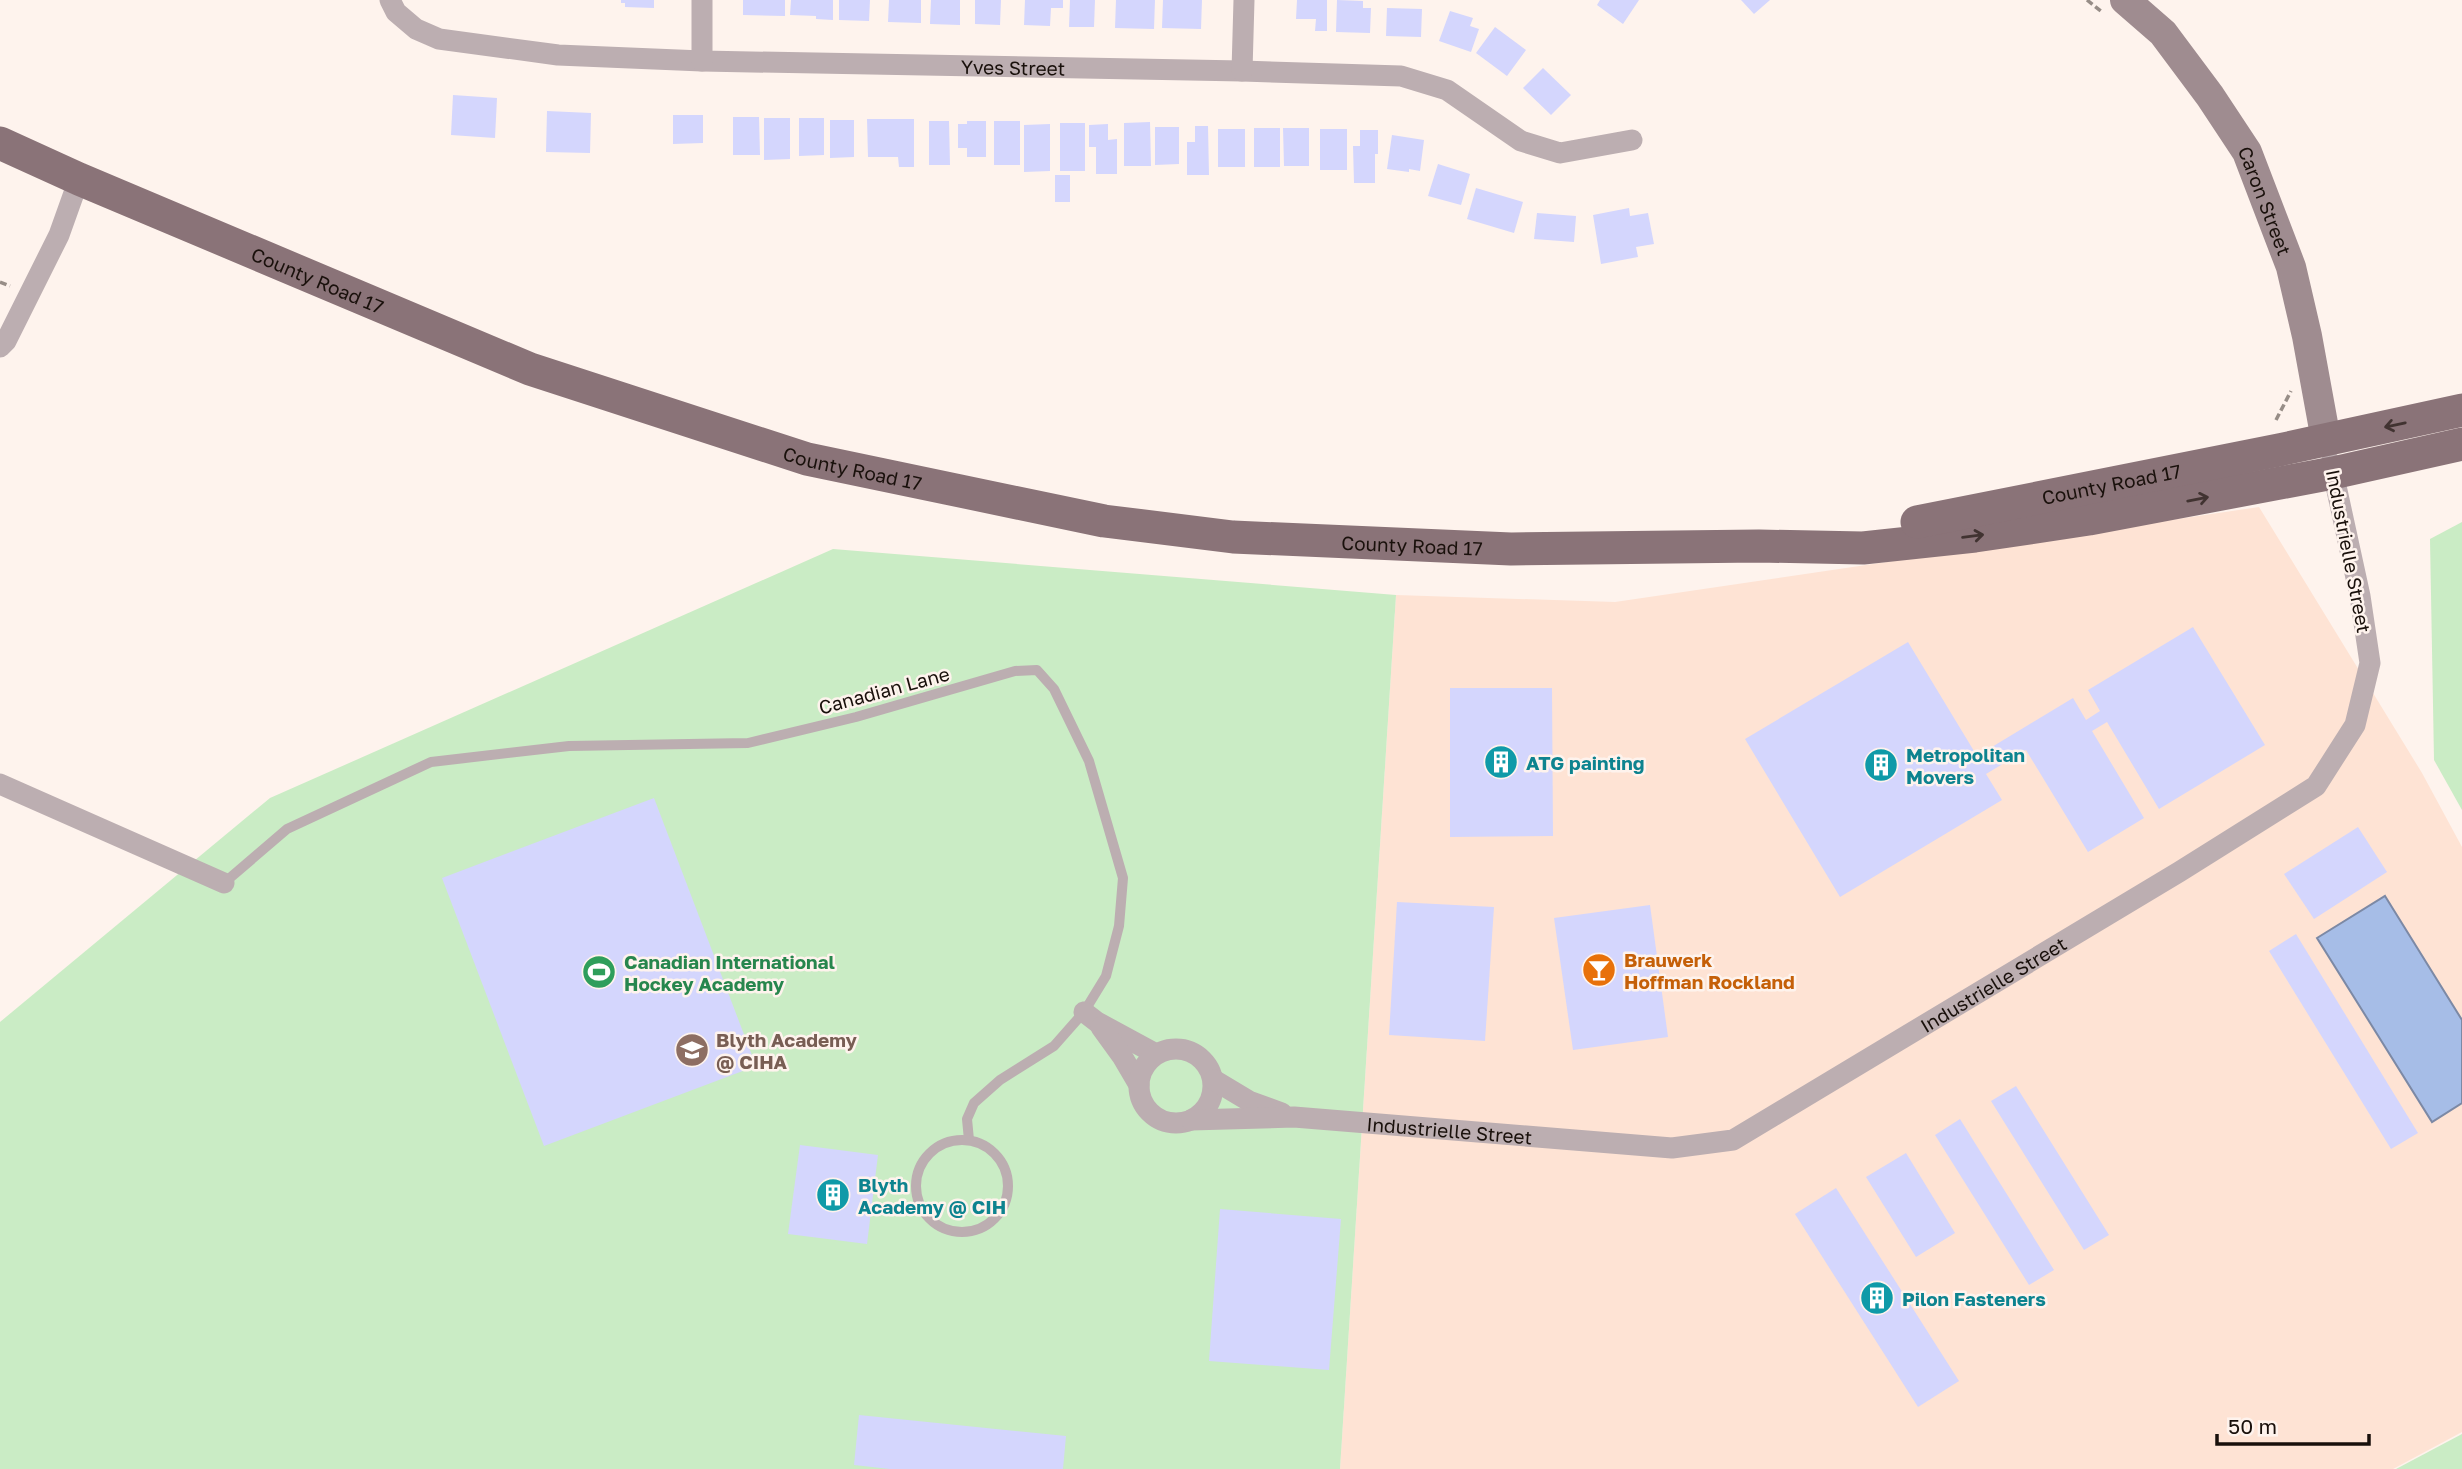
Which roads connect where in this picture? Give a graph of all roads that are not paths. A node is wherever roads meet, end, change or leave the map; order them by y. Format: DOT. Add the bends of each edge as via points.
graph roads {
  1 [pos="390,0"];
  2 [pos="702,0"];
  3 [pos="1244,0"];
  4 [pos="2116,7"];
  5 [pos="702,61"];
  6 [pos="1242,71"];
  7 [pos="1632,140"];
  8 [pos="0,143"];
  9 [pos="79,179"];
  10 [pos="0,346"];
  11 [pos="2462,410"];
  12 [pos="2326,440"];
  13 [pos="2462,444"];
  14 [pos="2333,473"];
  15 [pos="1759,546"];
  16 [pos="0,784"];
  17 [pos="224,883"];
  18 [pos="1091,1017"];
  19 [pos="1156,1054"];
  20 [pos="1214,1080"];
  21 [pos="1139,1085"];
  22 [pos="1294,1117"];
  23 [pos="1191,1120"];
  24 [pos="969,1140"];
  1 -- 5 [label="street, Yves Street" via="396,12 416,29 439,39 558,55"];
  2 -- 5 [label="street"];
  3 -- 6 [label="street"];
  4 -- 12 [label="street, Caron Street" via="2163,33 2247,152 2291,267"];
  5 -- 6 [label="street, Yves Street"];
  6 -- 7 [label="street, Yves Street" via="1401,76 1447,90 1521,141 1560,153"];
  8 -- 9 [label="main road, County Road 17"];
  9 -- 10 [label="street" via="31,296"];
  9 -- 15 [label="main road, County Road 17" via="530,369 807,459 1104,521 1233,537 1511,549"];
  11 -- 12 [label="main road, County Road 17, one-way"];
  12 -- 14 [label="street, Industrielle Street"];
  12 -- 15 [label="main road, County Road 17" via="1953,516"];
  13 -- 14 [label="main road, County Road 17"];
  15 -- 14 [label="main road, County Road 17, one-way" via="1863,548 1975,536"];
  14 -- 22 [label="street, Industrielle Street" via="2370,663 2355,725 2316,786 2179,872 1733,1140 1672,1148"];
  16 -- 17 [label="street"];
  17 -- 18 [label="lane, Canadian Lane" via="287,829 431,762 569,746 748,743 1015,671 1037,670 1054,689 1089,761 1123,878 1119,926"];
  18 -- 19 [label="street"];
  18 -- 21 [label="street, Industrielle Street"];
  18 -- 24 [label="lane, Canadian Lane" via="974,1103 967,1119"];
  19 -- 20 [label="street, Industrielle Street" via="1167,1049 1192,1051"];
  19 -- 21 [label="street" via="1141,1073"];
  20 -- 22 [label="street, Industrielle Street" via="1249,1101"];
  20 -- 23 [label="street" via="1209,1104"];
  21 -- 23 [label="street, Industrielle Street" via="1146,1109 1155,1117 1167,1122"];
  22 -- 23 [label="street, Industrielle Street"];
  24 -- 24 [label="lane" via="940,1144 928,1153 916,1179 921,1208 936,1224 956,1232 987,1225 999,1214 1008,1192 1005,1168 997,1155 984,1144"];
}
